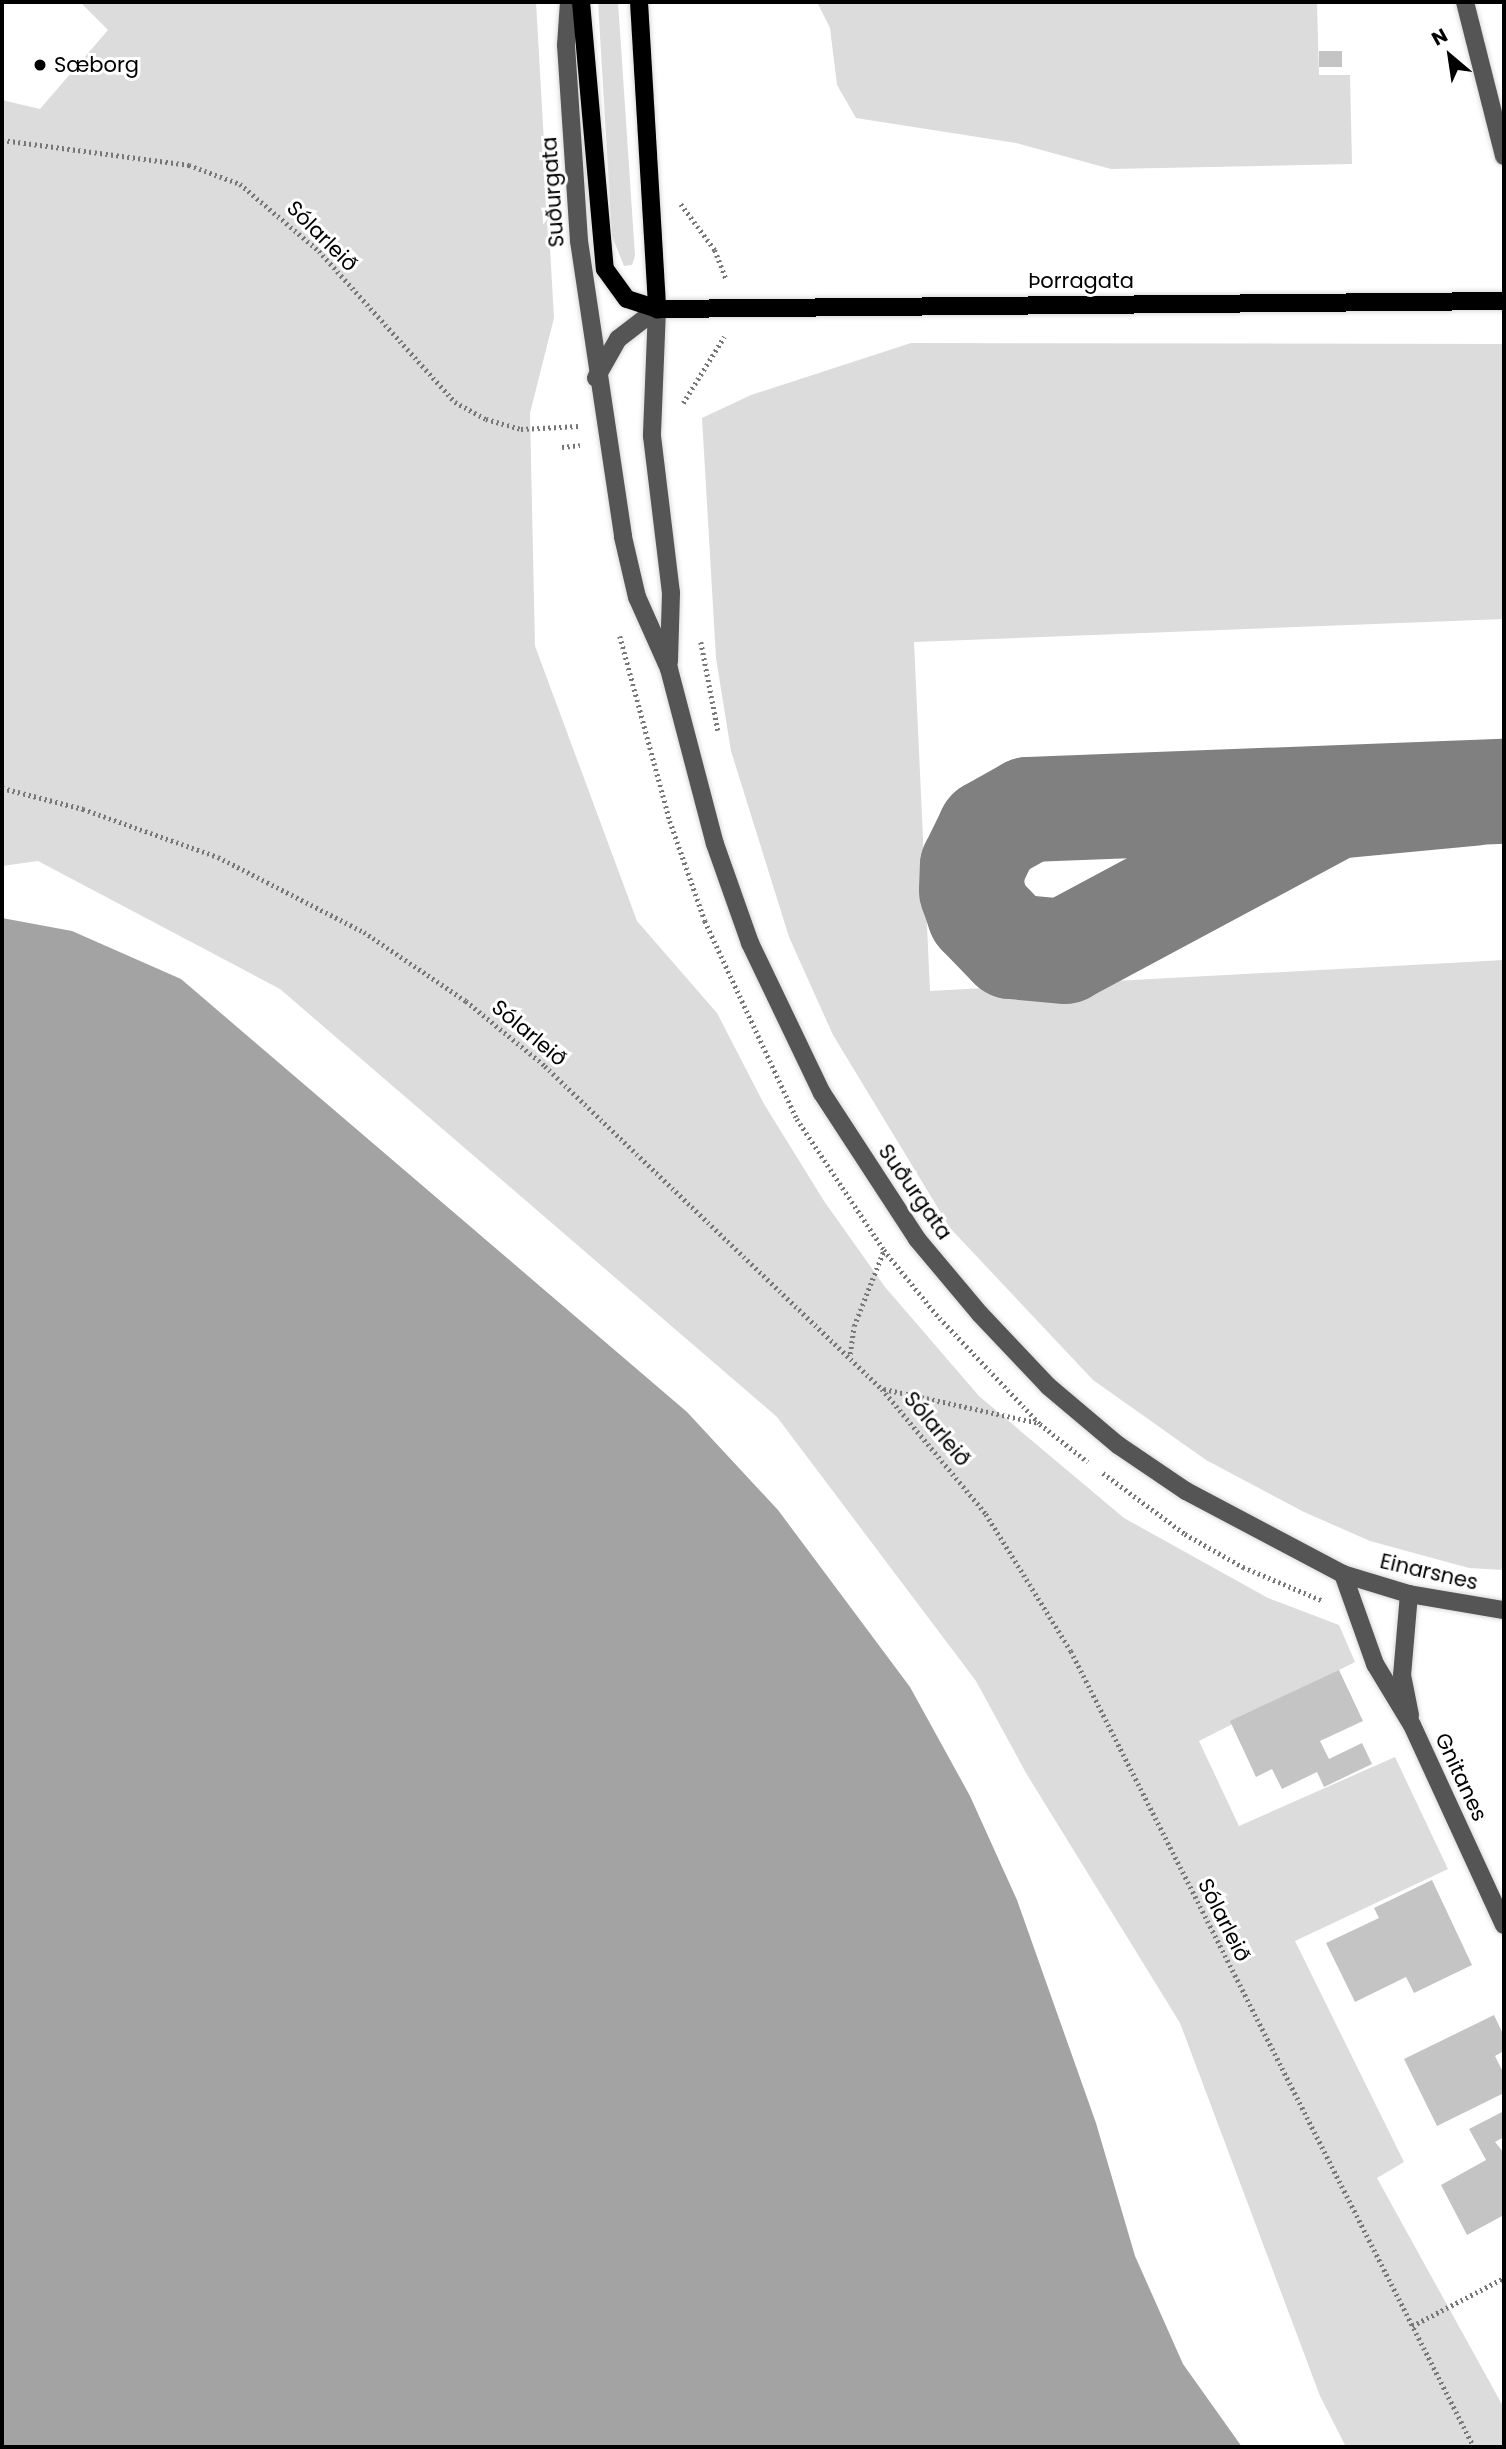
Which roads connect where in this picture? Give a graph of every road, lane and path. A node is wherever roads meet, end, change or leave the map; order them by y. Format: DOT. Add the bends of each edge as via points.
graph roads {
  1 [pos="569,2"];
  2 [pos="581,2"];
  3 [pos="639,2"];
  4 [pos="1465,2"];
  5 [pos="2,140"];
  6 [pos="1504,156"];
  7 [pos="648,162"];
  8 [pos="726,274"];
  9 [pos="1504,301"];
  10 [pos="657,310"];
  11 [pos="723,345"];
  12 [pos="596,379"];
  13 [pos="681,407"];
  14 [pos="576,426"];
  15 [pos="580,444"];
  16 [pos="562,447"];
  17 [pos="699,634"];
  18 [pos="669,669"];
  19 [pos="720,740"];
  20 [pos="2,788"];
  21 [pos="884,1250"];
  22 [pos="850,1353"];
  23 [pos="883,1389"];
  24 [pos="1040,1423"];
  25 [pos="1343,1574"];
  26 [pos="1409,1594"];
  27 [pos="1504,1610"];
  28 [pos="1412,1726"];
  29 [pos="1504,1925"];
  30 [pos="1504,2278"];
  31 [pos="1412,2326"];
  32 [pos="1475,2447"];
  1 -- 12 [label="street, Suðurgata" via="566,44 579,242"];
  2 -- 10 [label="main road" via="605,270 627,299"];
  3 -- 7 [label="main road, Suðurgata"];
  4 -- 6 [label="street"];
  5 -- 14 [label="path, Sólarleið" via="189,165 240,184 319,251 454,402 521,429"];
  7 -- 8 [label="path" via="697,223"];
  7 -- 10 [label="main road, Suðurgata"];
  9 -- 10 [label="main road, Þorragata"];
  10 -- 12 [label="street" via="618,339"];
  10 -- 18 [label="street, Suðurgata" via="652,436 671,593"];
  11 -- 13 [label="path"];
  12 -- 18 [label="street, Suðurgata" via="634,585"];
  15 -- 16 [label="path"];
  17 -- 19 [label="path"];
  18 -- 25 [label="street, Suðurgata" via="715,844 750,943 822,1093 917,1239 1048,1386 1118,1445 1186,1491"];
  20 -- 22 [label="path, Sólarleið" via="83,809 218,857 375,940 466,1000 545,1066"];
  21 -- 22 [label="path" via="854,1326"];
  22 -- 23 [label="path, Sólarleið"];
  23 -- 24 [label="path"];
  23 -- 31 [label="path, Sólarleið" via="986,1514 1046,1608"];
  25 -- 26 [label="street, Einarsnes"];
  25 -- 28 [label="street, Gnitanes" via="1375,1664"];
  26 -- 27 [label="street, Einarsnes"];
  26 -- 28 [label="street, Gnitanes" via="1402,1675"];
  28 -- 29 [label="street, Gnitanes"];
  30 -- 31 [label="path"];
  31 -- 32 [label="path, Sólarleið"];
}
